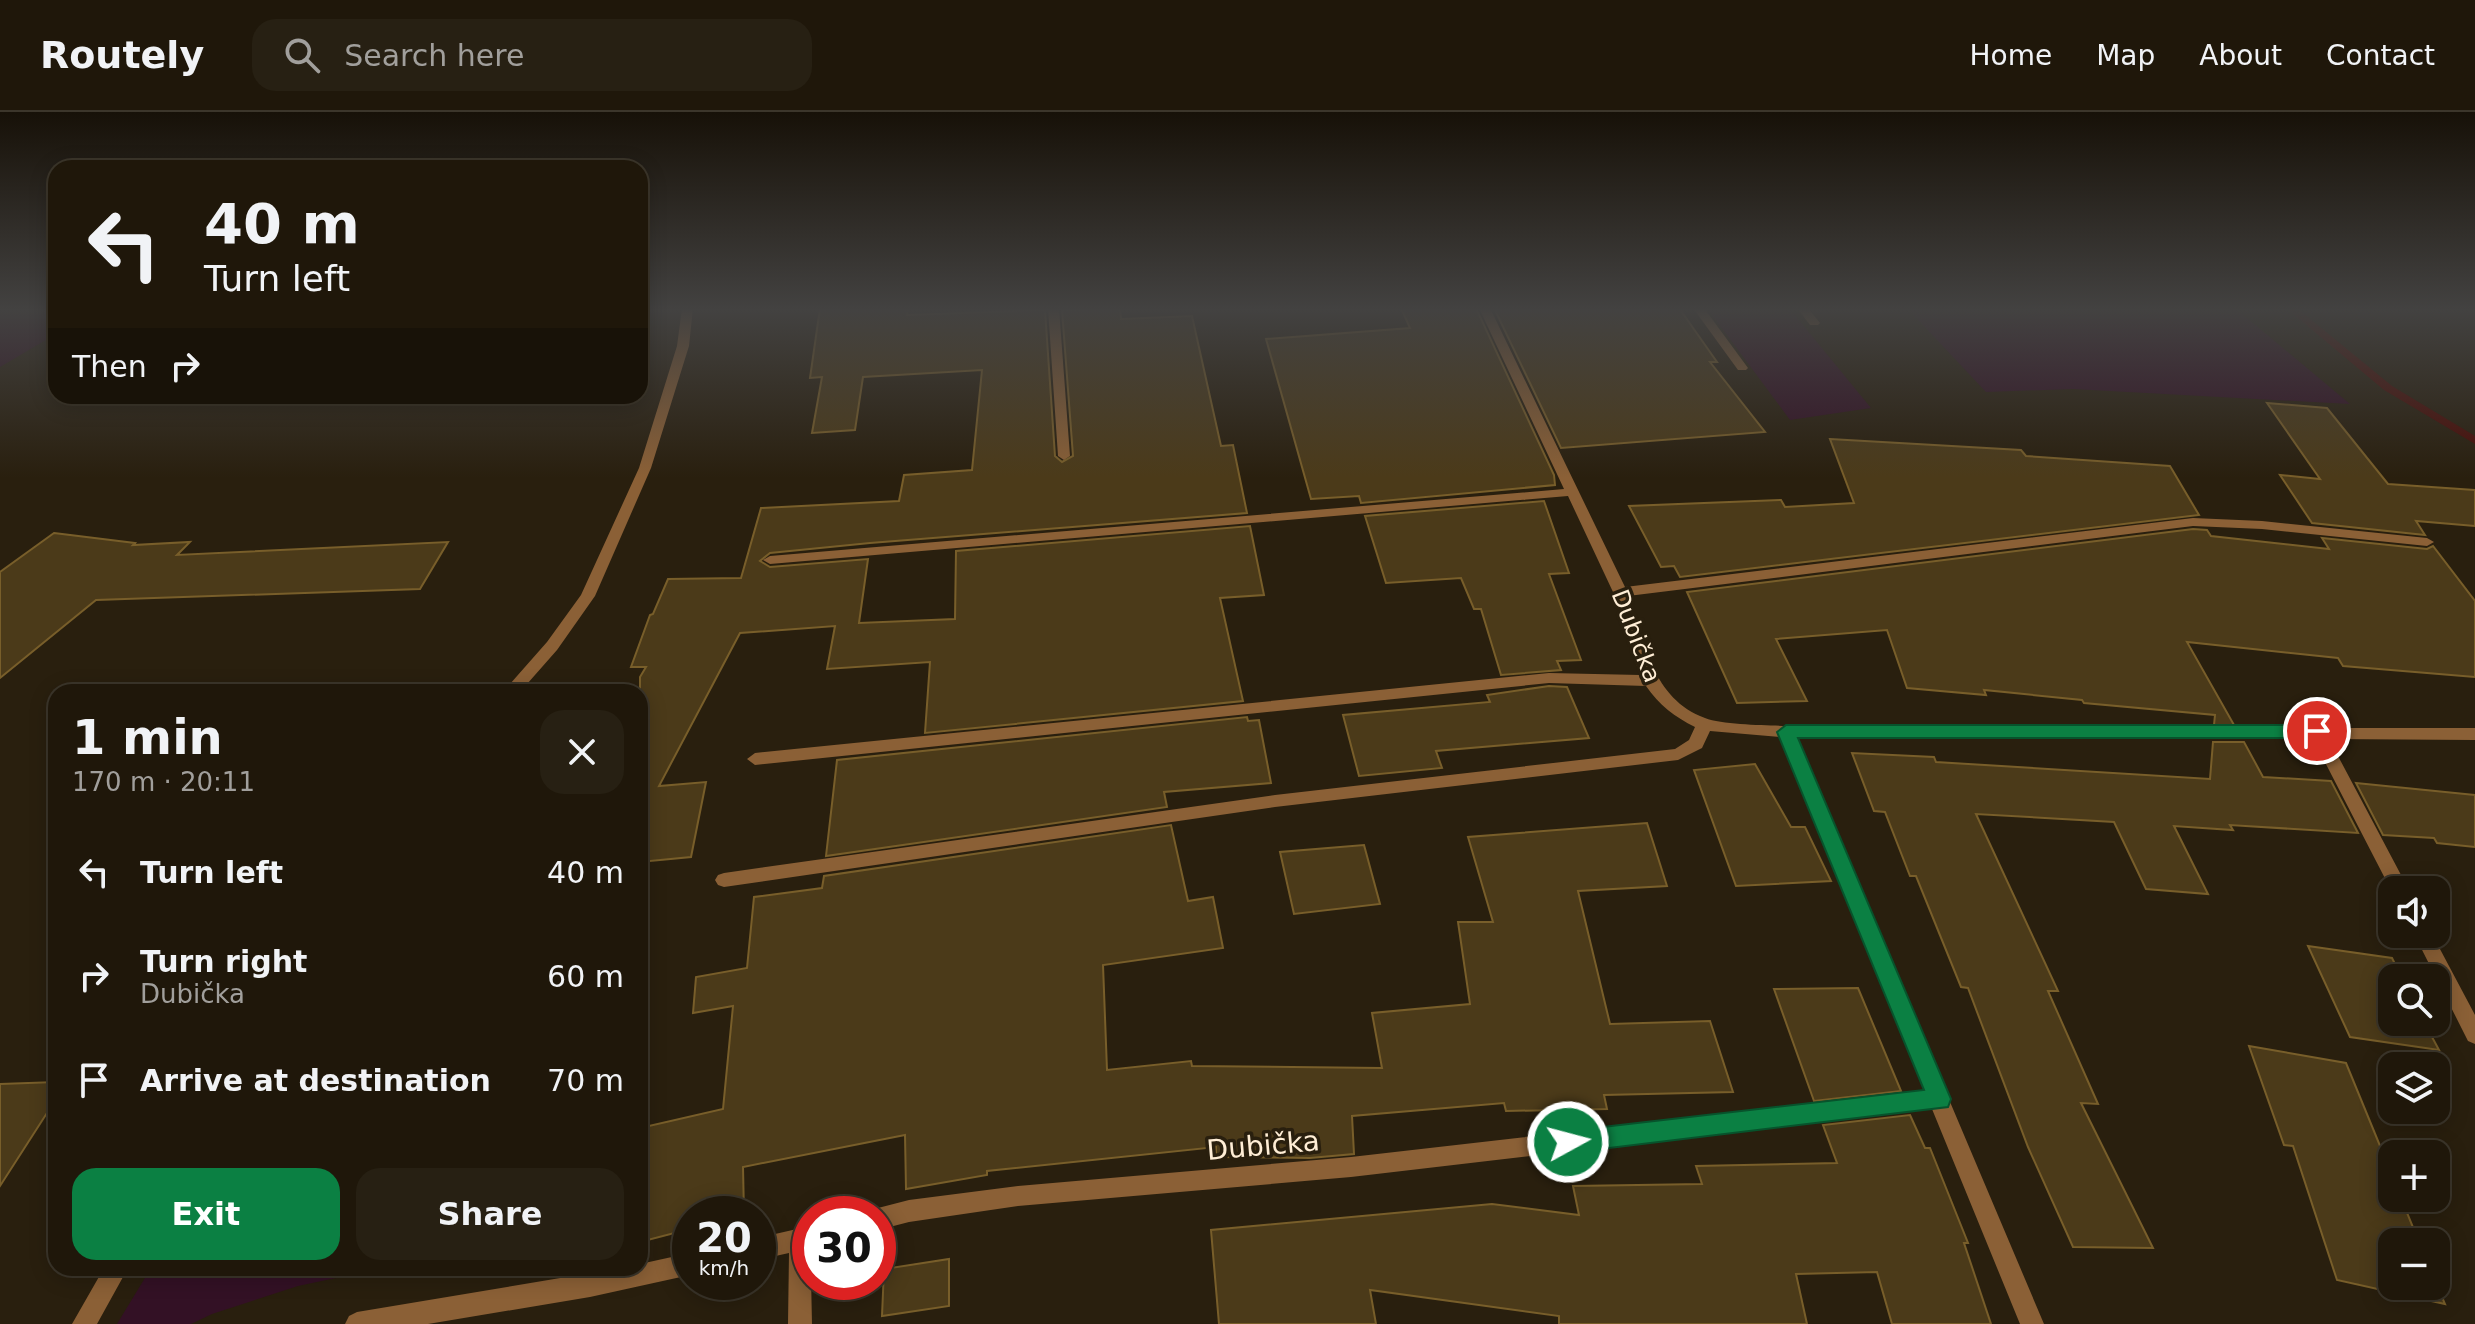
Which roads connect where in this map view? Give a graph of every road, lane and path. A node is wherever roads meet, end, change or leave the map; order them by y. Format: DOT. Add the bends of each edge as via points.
graph roads {
  1 [pos="677,365"];
  2 [pos="1057,365"];
  3 [pos="1511,365"];
  4 [pos="1739,365"];
  5 [pos="1742,368"];
  6 [pos="1064,456"];
  7 [pos="1573,492"];
  8 [pos="2427,542"];
  9 [pos="770,560"];
  10 [pos="1620,592"];
  11 [pos="1650,681"];
  12 [pos="518,684"];
  13 [pos="1704,725"];
  14 [pos="2317,731"];
  15 [pos="1786,732"];
  16 [pos="2475,734"];
  17 [pos="755,759"];
  18 [pos="2393,876"];
  19 [pos="724,880"];
  20 [pos="2430,948"];
  21 [pos="2475,1035"];
  22 [pos="1939,1099"];
  23 [pos="896,1214"];
  24 [pos="672,1268"];
  25 [pos="648,1273"];
  26 [pos="112,1276"];
  27 [pos="635,1276"];
  28 [pos="801,1300"];
  29 [pos="84,1324"];
  30 [pos="357,1324"];
  31 [pos="800,1324"];
  32 [pos="2032,1324"];
  1 -- 12 [label="street" via="645,468 588,596"];
  2 -- 6 [label="street"];
  3 -- 7 [label="street, Dubička"];
  4 -- 5 [label="street"];
  7 -- 9 [label="street"];
  7 -- 10 [label="street, Dubička"];
  8 -- 10 [label="street" via="2193,522"];
  10 -- 11 [label="street, Dubička"];
  11 -- 13 [label="street, Dubička" via="1669,705"];
  11 -- 17 [label="street" via="1549,678"];
  13 -- 15 [label="street, Dubička"];
  13 -- 19 [label="street" via="1696,744 1678,754 1275,801"];
  14 -- 15 [label="street, Dubička"];
  14 -- 16 [label="street, Dubička"];
  14 -- 18 [label="street"];
  15 -- 22 [label="street"];
  20 -- 21 [label="street"];
  22 -- 23 [label="street, Dubička" via="1351,1167 1018,1196"];
  22 -- 32 [label="street"];
  24 -- 25 [label="street"];
  26 -- 29 [label="street"];
  27 -- 30 [label="street"];
  28 -- 31 [label="street"];
}
